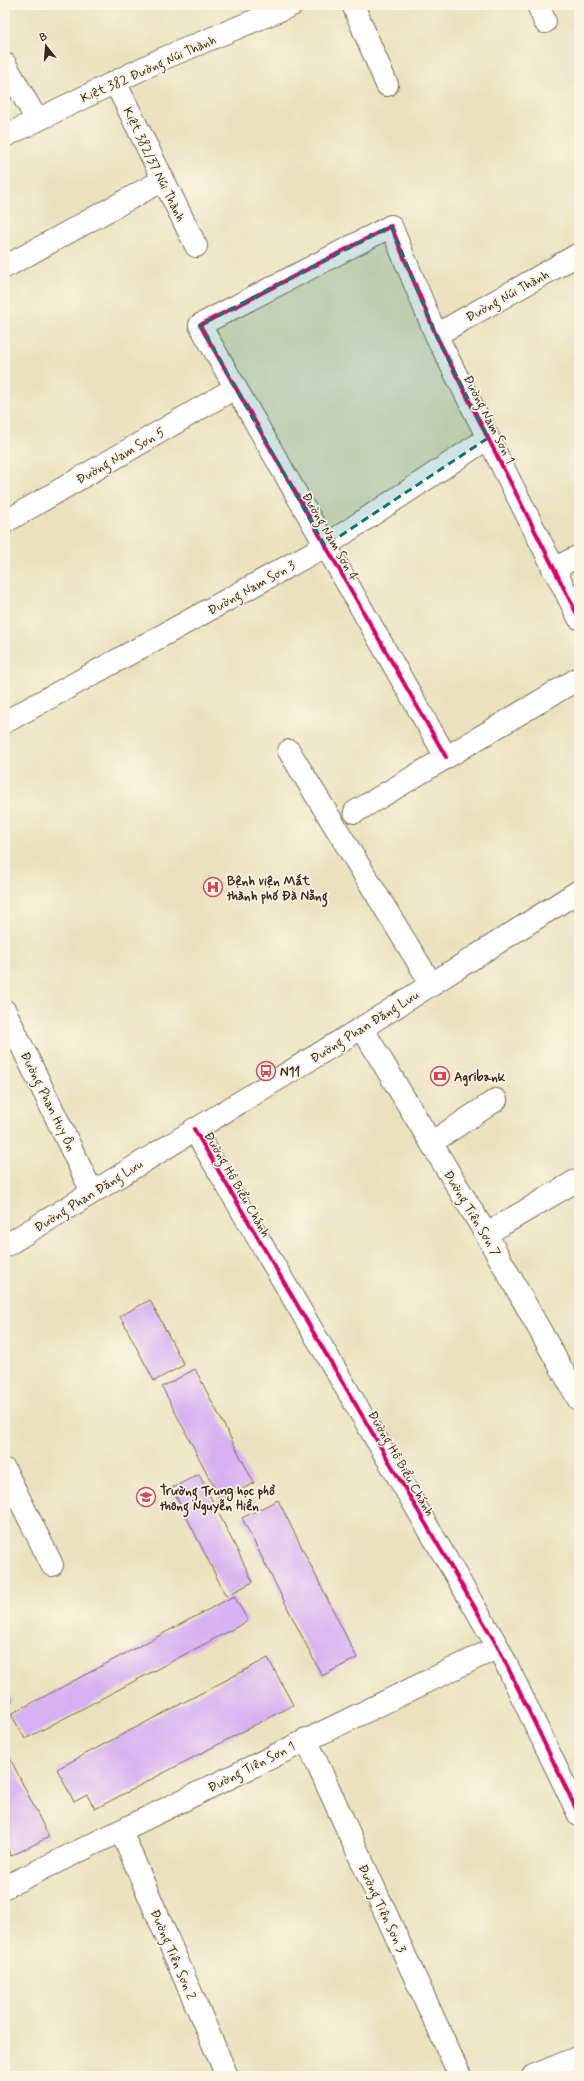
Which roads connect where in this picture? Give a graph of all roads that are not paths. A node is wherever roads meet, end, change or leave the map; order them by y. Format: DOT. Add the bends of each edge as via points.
graph roads {
  1 [pos="292,5"];
  2 [pos="353,5"];
  3 [pos="5,64"];
  4 [pos="115,82"];
  5 [pos="387,85"];
  6 [pos="37,120"];
  7 [pos="5,136"];
  8 [pos="163,180"];
  9 [pos="391,226"];
  10 [pos="196,246"];
  11 [pos="579,254"];
  12 [pos="5,267"];
  13 [pos="436,335"];
  14 [pos="235,388"];
  15 [pos="488,438"];
  16 [pos="5,522"];
  17 [pos="325,546"];
  18 [pos="579,556"];
  19 [pos="553,569"];
  20 [pos="579,618"];
  21 [pos="579,678"];
  22 [pos="5,722"];
  23 [pos="289,751"];
  24 [pos="446,757"];
  25 [pos="355,812"];
  26 [pos="579,891"];
  27 [pos="432,985"];
  28 [pos="5,1011"];
  29 [pos="362,1028"];
  30 [pos="496,1100"];
  31 [pos="194,1129"];
  32 [pos="431,1143"];
  33 [pos="579,1179"];
  34 [pos="92,1192"];
  35 [pos="486,1234"];
  36 [pos="5,1246"];
  37 [pos="579,1400"];
  38 [pos="5,1470"];
  39 [pos="52,1565"];
  40 [pos="498,1647"];
  41 [pos="306,1739"];
  42 [pos="579,1815"];
  43 [pos="121,1832"];
  44 [pos="5,1887"];
  45 [pos="579,2058"];
  46 [pos="227,2076"];
  47 [pos="460,2076"];
  48 [pos="533,2076"];
  1 -- 4 [label="street, Kiệt 382 Đường Núi Thành" via="162,59"];
  2 -- 5 [label="street"];
  3 -- 6 [label="street"];
  4 -- 6 [label="street, Kiệt 382 Đường Núi Thành"];
  4 -- 8 [label="street, Kiệt 382/37 Núi Thành"];
  6 -- 7 [label="street, Kiệt 382 Đường Núi Thành"];
  8 -- 10 [label="street, Kiệt 382/37 Núi Thành"];
  8 -- 12 [label="street"];
  9 -- 13 [label="street, Đường Nam Sơn 1"];
  9 -- 14 [label="street, Đường Nam Sơn 4" via="200,325"];
  11 -- 13 [label="street, Đường Núi Thành"];
  13 -- 15 [label="street, Đường Nam Sơn 1"];
  14 -- 16 [label="street, Đường Nam Sơn 5"];
  14 -- 17 [label="street, Đường Nam Sơn 4"];
  15 -- 17 [label="street, Đường Nam Sơn 3"];
  15 -- 19 [label="street, Đường Nam Sơn 1"];
  17 -- 22 [label="street, Đường Nam Sơn 3"];
  17 -- 24 [label="street, Đường Nam Sơn 4"];
  18 -- 19 [label="street"];
  19 -- 20 [label="street, Đường Nam Sơn 1"];
  21 -- 24 [label="street"];
  23 -- 27 [label="street"];
  24 -- 25 [label="street"];
  26 -- 27 [label="street, Đường Phan Đăng Lưu"];
  27 -- 29 [label="street, Đường Phan Đăng Lưu"];
  28 -- 34 [label="street, Đường Phan Huy Ôn"];
  29 -- 31 [label="street, Đường Phan Đăng Lưu"];
  29 -- 32 [label="street, Đường Tiên Sơn 7"];
  30 -- 32 [label="street"];
  31 -- 34 [label="street, Đường Phan Đăng Lưu"];
  31 -- 40 [label="street, Đường Hồ Biểu Chánh"];
  32 -- 35 [label="street, Đường Tiên Sơn 7"];
  33 -- 35 [label="street"];
  34 -- 36 [label="street, Đường Phan Đăng Lưu"];
  35 -- 37 [label="street, Đường Tiên Sơn 7"];
  38 -- 39 [label="street"];
  40 -- 41 [label="street, Đường Tiên Sơn 1"];
  40 -- 42 [label="street, Đường Hồ Biểu Chánh"];
  41 -- 43 [label="street, Đường Tiên Sơn 1"];
  41 -- 47 [label="street, Đường Tiên Sơn 3"];
  43 -- 44 [label="street, Đường Tiên Sơn 1"];
  43 -- 46 [label="street, Đường Tiên Sơn 2"];
  45 -- 48 [label="street"];
}
